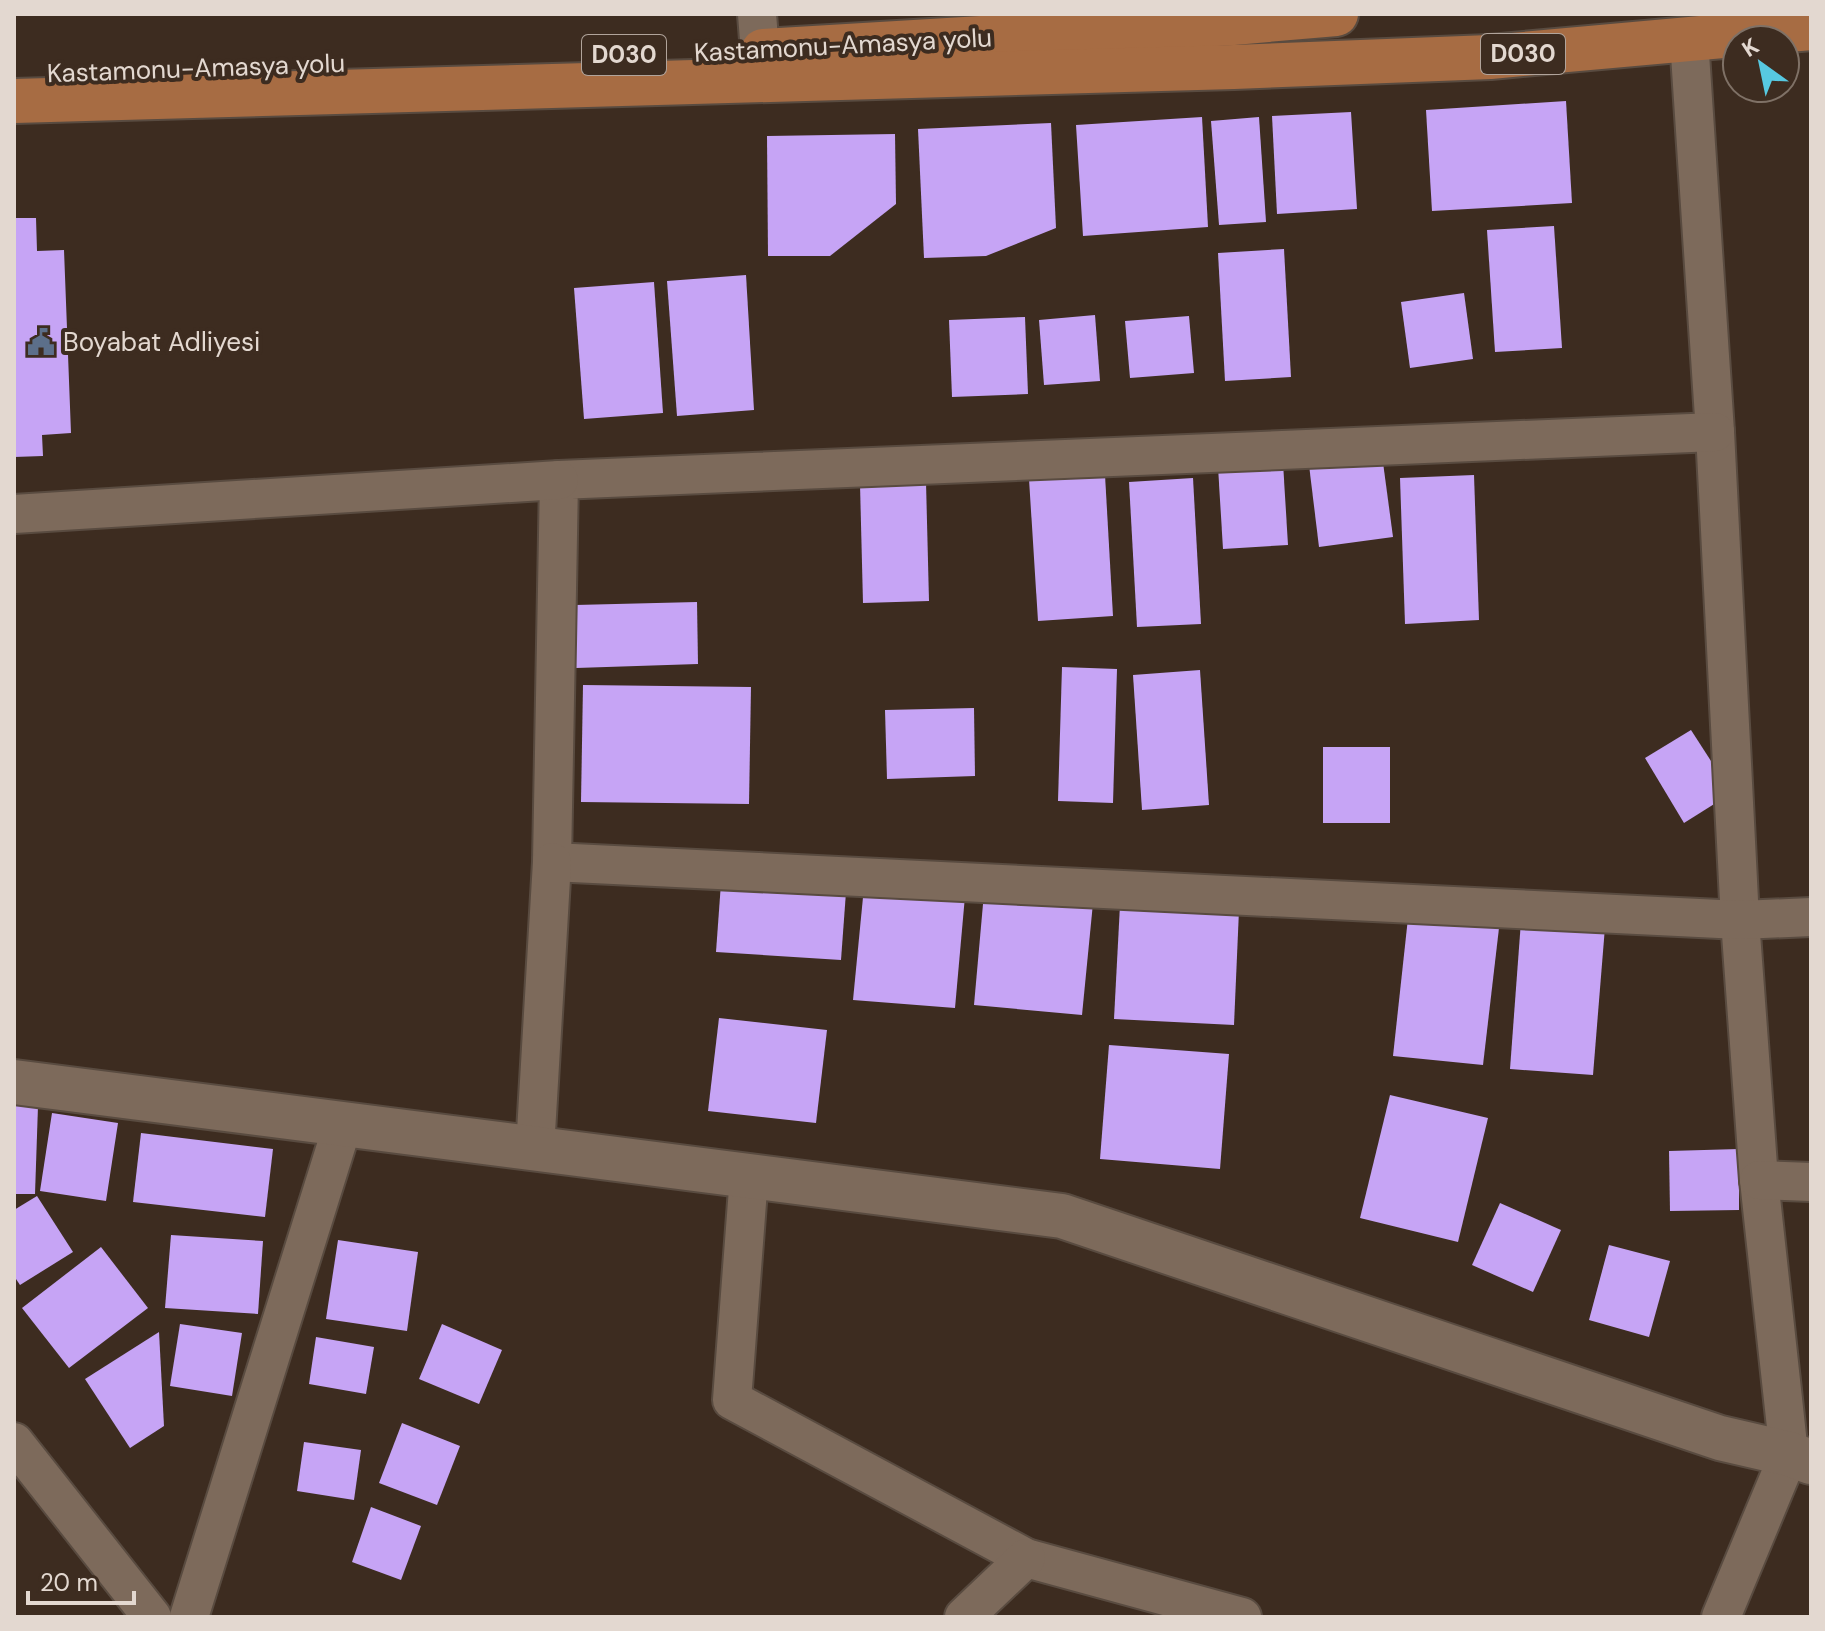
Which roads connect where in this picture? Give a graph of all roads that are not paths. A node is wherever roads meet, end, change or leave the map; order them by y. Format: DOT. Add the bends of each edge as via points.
graph roads {
  1 [pos="1336,14"];
  2 [pos="1811,28"];
  3 [pos="758,33"];
  4 [pos="1689,39"];
  5 [pos="14,73"];
  6 [pos="14,101"];
  7 [pos="1715,432"];
  8 [pos="559,480"];
  9 [pos="14,514"];
  10 [pos="552,862"];
  11 [pos="1811,917"];
  12 [pos="1740,920"];
  13 [pos="14,1082"];
  14 [pos="343,1124"];
  15 [pos="535,1149"];
  16 [pos="749,1176"];
  17 [pos="1759,1180"];
  18 [pos="1811,1182"];
  19 [pos="14,1442"];
  20 [pos="1800,1458"];
  21 [pos="1026,1558"];
  22 [pos="152,1617"];
  23 [pos="189,1617"];
  24 [pos="964,1617"];
  25 [pos="1009,1617"];
  26 [pos="1242,1617"];
  27 [pos="1721,1617"];
  1 -- 3 [label="main road, Kastamonu-Amasya yolu / D030" via="1233,23"];
  2 -- 4 [label="main road, D030"];
  3 -- 5 [label="main road, Kastamonu-Amasya yolu / D030"];
  4 -- 6 [label="main road, D030" via="1490,57 1234,67"];
  4 -- 7 [label="street"];
  7 -- 8 [label="street"];
  7 -- 12 [label="street"];
  8 -- 9 [label="street"];
  8 -- 10 [label="street"];
  10 -- 12 [label="street"];
  10 -- 15 [label="street"];
  11 -- 12 [label="street"];
  12 -- 17 [label="street"];
  13 -- 14 [label="street"];
  14 -- 15 [label="street"];
  14 -- 23 [label="street"];
  15 -- 16 [label="street"];
  16 -- 20 [label="street" via="1062,1216 1720,1438"];
  16 -- 21 [label="street" via="732,1400"];
  17 -- 18 [label="street"];
  17 -- 20 [label="street"];
  19 -- 22 [label="street"];
  20 -- 27 [label="street"];
  21 -- 24 [label="street"];
  21 -- 25 [label="street"];
  21 -- 26 [label="street"];
}
